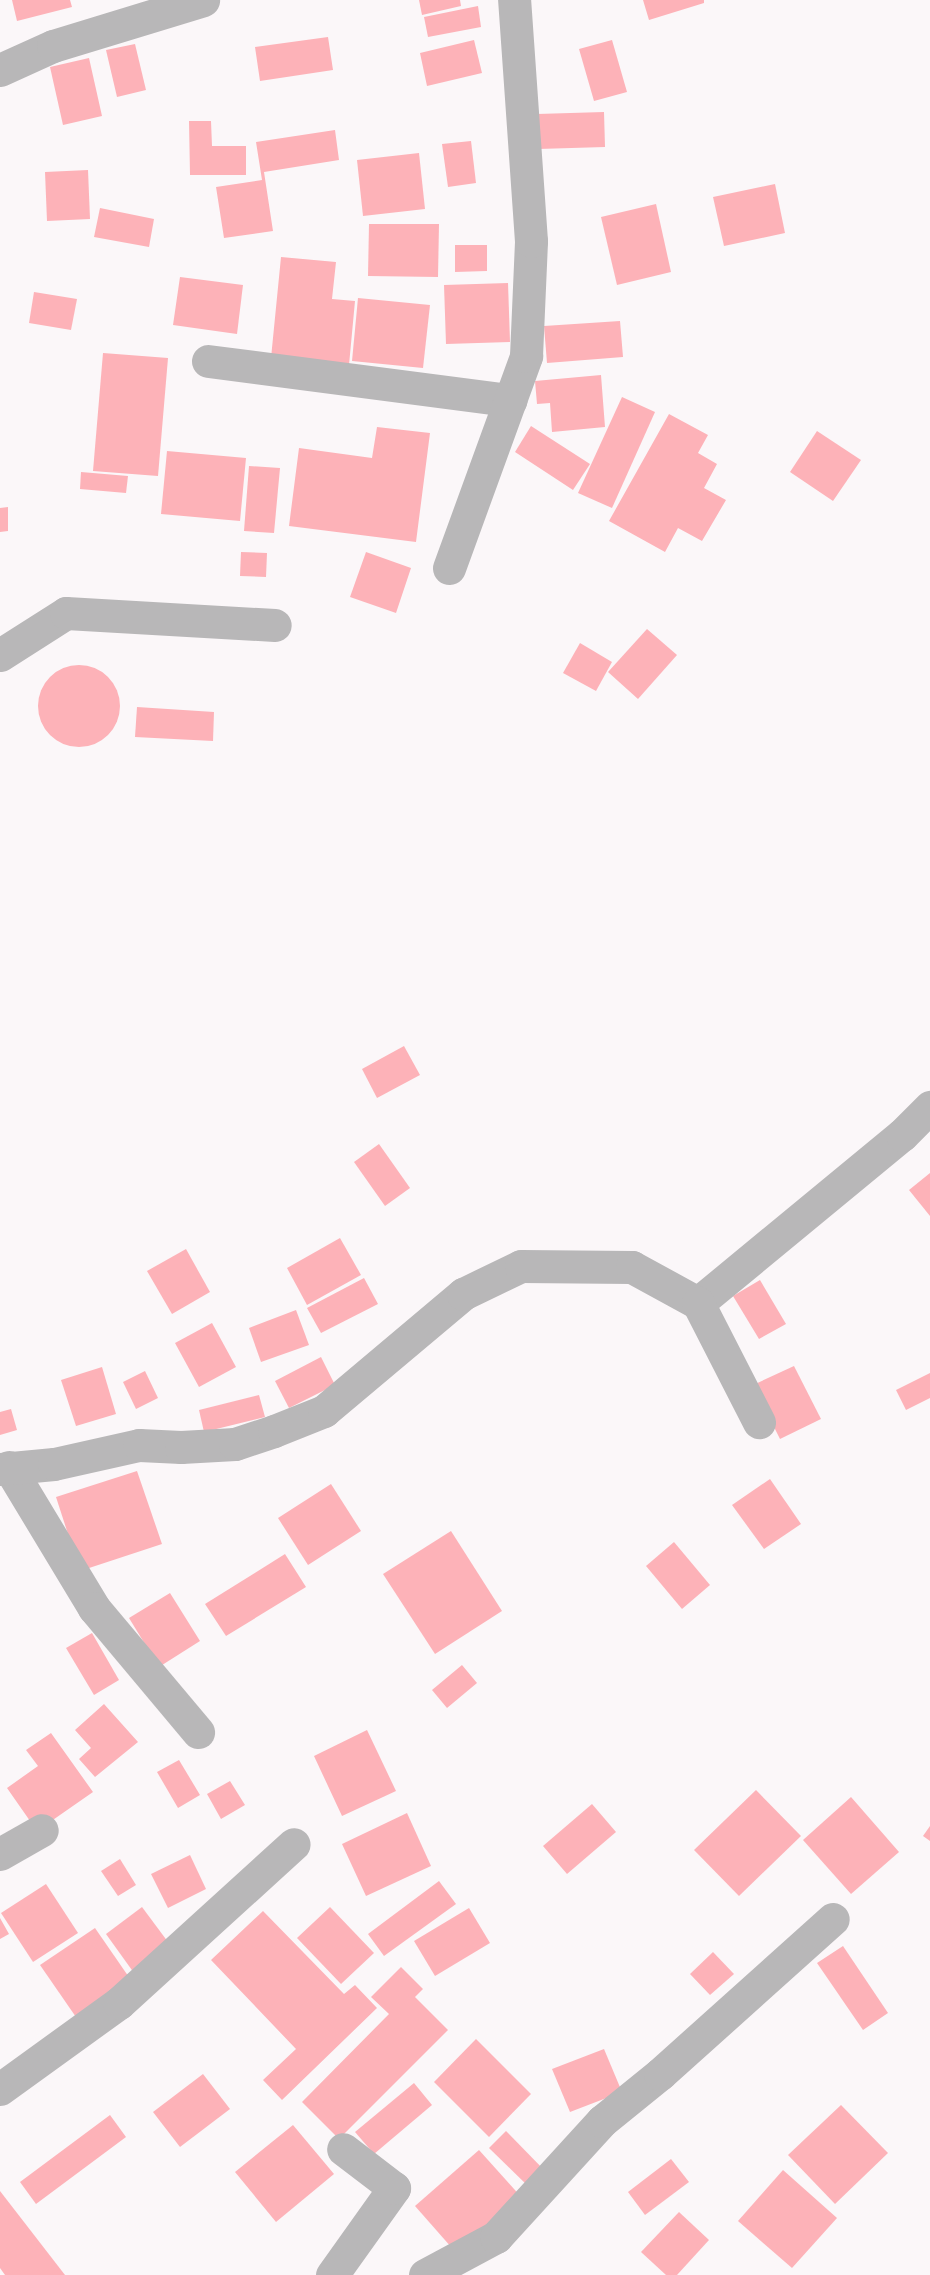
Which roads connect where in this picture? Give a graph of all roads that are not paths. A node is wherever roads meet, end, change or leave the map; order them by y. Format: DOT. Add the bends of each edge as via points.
graph roads {
  1 [pos="203,0"];
  2 [pos="514,0"];
  3 [pos="0,70"];
  4 [pos="208,361"];
  5 [pos="510,400"];
  6 [pos="449,568"];
  7 [pos="275,625"];
  8 [pos="0,655"];
  9 [pos="930,1107"];
  10 [pos="698,1303"];
  11 [pos="759,1422"];
  12 [pos="4,1468"];
  13 [pos="198,1732"];
  14 [pos="42,1830"];
  15 [pos="294,1844"];
  16 [pos="0,1854"];
  17 [pos="833,1919"];
  18 [pos="0,2089"];
  19 [pos="343,2148"];
  20 [pos="332,2275"];
  21 [pos="425,2275"];
  1 -- 3 [label="street" via="53,46"];
  2 -- 5 [label="street" via="531,241 526,356"];
  4 -- 5 [label="street"];
  5 -- 6 [label="street"];
  7 -- 8 [label="street" via="66,613"];
  9 -- 10 [label="street" via="902,1135"];
  10 -- 11 [label="street"];
  10 -- 12 [label="street" via="632,1267 521,1266 463,1294 324,1411 274,1431 235,1444 139,1446 54,1464"];
  12 -- 13 [label="street" via="94,1608"];
  14 -- 16 [label="street"];
  15 -- 18 [label="street" via="119,2003"];
  17 -- 21 [label="street" via="602,2121 496,2236"];
  19 -- 20 [label="street" via="394,2188"];
}
